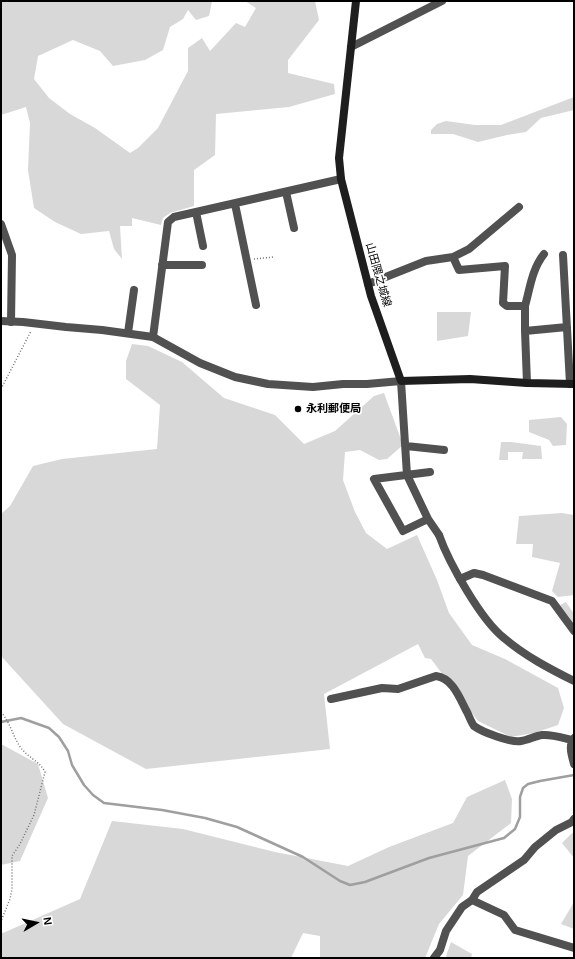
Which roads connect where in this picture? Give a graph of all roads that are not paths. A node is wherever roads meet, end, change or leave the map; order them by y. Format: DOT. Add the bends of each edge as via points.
graph roads {
  1 [pos="356,1"];
  2 [pos="442,1"];
  3 [pos="351,47"];
  4 [pos="341,180"];
  5 [pos="286,192"];
  6 [pos="235,204"];
  7 [pos="519,207"];
  8 [pos="196,212"];
  9 [pos="1,224"];
  10 [pos="294,228"];
  11 [pos="203,246"];
  12 [pos="544,254"];
  13 [pos="563,255"];
  14 [pos="453,257"];
  15 [pos="162,265"];
  16 [pos="202,265"];
  17 [pos="368,284"];
  18 [pos="134,290"];
  19 [pos="256,305"];
  20 [pos="525,306"];
  21 [pos="1,321"];
  22 [pos="11,322"];
  23 [pos="567,327"];
  24 [pos="525,331"];
  25 [pos="128,333"];
  26 [pos="153,337"];
  27 [pos="401,381"];
  28 [pos="527,383"];
  29 [pos="572,384"];
  30 [pos="406,446"];
  31 [pos="444,450"];
  32 [pos="430,472"];
  33 [pos="407,475"];
  34 [pos="428,519"];
  35 [pos="460,578"];
  36 [pos="574,631"];
  37 [pos="574,681"];
  38 [pos="331,699"];
  39 [pos="573,739"];
  40 [pos="574,764"];
  41 [pos="573,821"];
  42 [pos="472,900"];
  43 [pos="574,948"];
  44 [pos="434,958"];
  1 -- 3 [label="main road, 山田隈之城線"];
  2 -- 3 [label="street"];
  3 -- 4 [label="main road, 山田隈之城線" via="339,158"];
  4 -- 5 [label="street"];
  4 -- 17 [label="main road, 山田隈之城線"];
  5 -- 6 [label="street"];
  5 -- 10 [label="street"];
  6 -- 8 [label="street"];
  6 -- 19 [label="street"];
  7 -- 14 [label="street" via="469,249"];
  8 -- 11 [label="street"];
  8 -- 15 [label="street" via="174,217 168,222"];
  9 -- 22 [label="street" via="12,255"];
  12 -- 20 [label="street" via="538,260"];
  13 -- 23 [label="street"];
  14 -- 17 [label="street" via="426,261"];
  14 -- 20 [label="street" via="459,270 505,266 503,304"];
  15 -- 16 [label="street"];
  15 -- 26 [label="street"];
  17 -- 27 [label="main road, 山田隈之城線"];
  18 -- 25 [label="street"];
  20 -- 24 [label="street"];
  21 -- 22 [label="street"];
  22 -- 25 [label="street"];
  23 -- 24 [label="street"];
  23 -- 29 [label="street"];
  24 -- 28 [label="street"];
  25 -- 26 [label="street"];
  26 -- 27 [label="street" via="200,363 235,377 268,384 313,387"];
  27 -- 28 [label="main road" via="470,379"];
  27 -- 30 [label="street"];
  28 -- 29 [label="main road"];
  30 -- 31 [label="street"];
  30 -- 33 [label="street"];
  32 -- 33 [label="street"];
  33 -- 34 [label="street"];
  33 -- 34 [label="street" via="374,479 403,531"];
  34 -- 35 [label="street" via="439,535"];
  35 -- 36 [label="street" via="474,573 483,575 552,601"];
  35 -- 37 [label="street" via="486,619 502,637 523,653"];
  38 -- 39 [label="street" via="382,688 398,689 436,676 443,677 460,697 475,726 500,738 521,741 551,735"];
  39 -- 40 [label="street" via="571,747"];
  41 -- 42 [label="street" via="556,830 524,860 477,892"];
  42 -- 43 [label="street" via="504,915 515,930"];
  42 -- 44 [label="street" via="462,907 446,931 440,950"];
}
